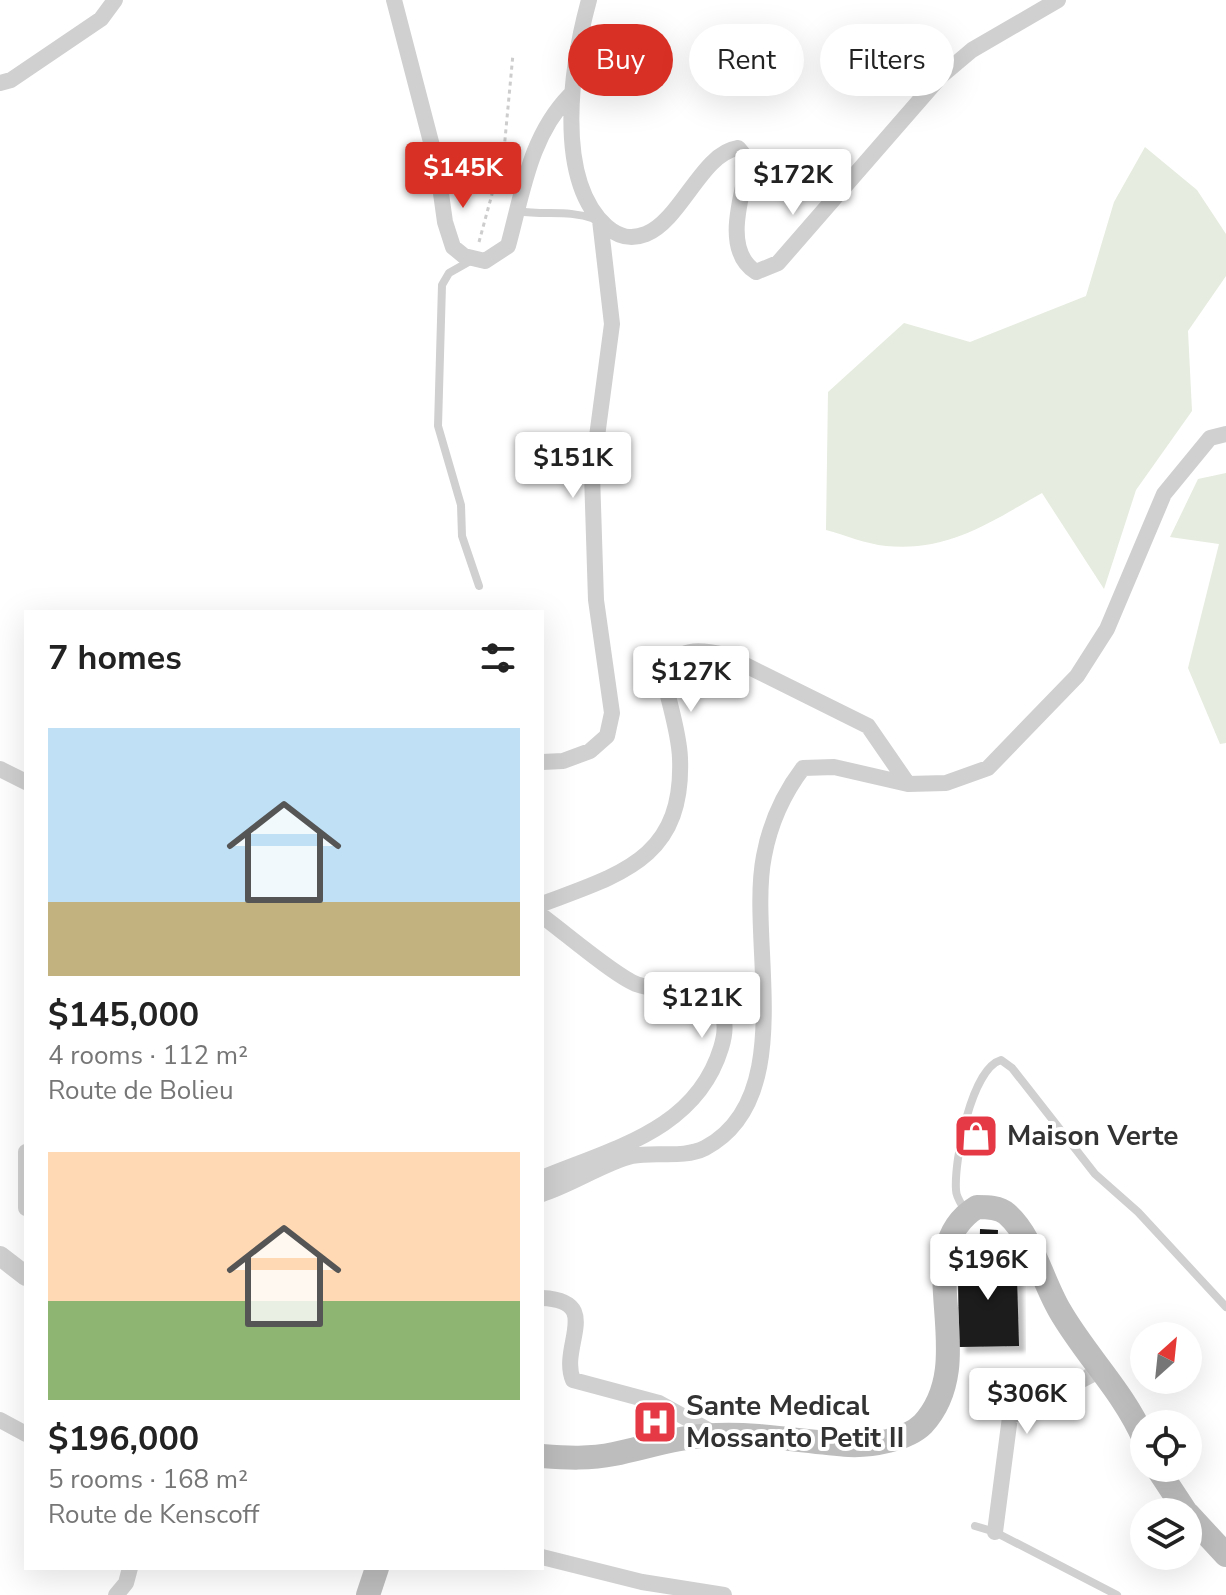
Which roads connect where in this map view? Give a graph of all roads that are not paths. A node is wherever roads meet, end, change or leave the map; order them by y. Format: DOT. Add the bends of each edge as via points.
graph roads {
  1 [pos="115,0"];
  2 [pos="394,0"];
  3 [pos="589,0"];
  4 [pos="1058,0"];
  5 [pos="584,24"];
  6 [pos="0,83"];
  7 [pos="569,96"];
  8 [pos="570,96"];
  9 [pos="518,211"];
  10 [pos="600,220"];
  11 [pos="473,259"];
  12 [pos="1226,434"];
  13 [pos="479,586"];
  14 [pos="544,762"];
  15 [pos="0,769"];
  16 [pos="24,781"];
  17 [pos="908,784"];
  18 [pos="544,903"];
  19 [pos="544,917"];
  20 [pos="544,1177"];
  21 [pos="544,1193"];
  22 [pos="967,1213"];
  23 [pos="0,1256"];
  24 [pos="24,1274"];
  25 [pos="544,1298"];
  26 [pos="1226,1307"];
  27 [pos="1101,1370"];
  28 [pos="1131,1410"];
  29 [pos="0,1420"];
  30 [pos="24,1433"];
  31 [pos="717,1435"];
  32 [pos="544,1456"];
  33 [pos="975,1526"];
  34 [pos="1202,1529"];
  35 [pos="995,1532"];
  36 [pos="1226,1555"];
  37 [pos="544,1558"];
  38 [pos="129,1570"];
  39 [pos="376,1570"];
  40 [pos="116,1595"];
  41 [pos="368,1595"];
  42 [pos="724,1595"];
  43 [pos="1117,1595"];
  1 -- 6 [label="street" via="101,19"];
  2 -- 11 [label="street" via="437,165 445,222 453,247"];
  3 -- 5 [label="street"];
  4 -- 10 [label="street" via="972,50 940,77 778,263 763,271 748,267 738,239 739,201 749,161 738,148 722,154 661,226 645,235 627,238"];
  7 -- 9 [label="street" via="534,146"];
  8 -- 10 [label="street" via="579,188"];
  9 -- 10 [label="lane" via="577,213"];
  9 -- 11 [label="street" via="508,246 485,261"];
  10 -- 14 [label="street" via="612,324 592,474 596,600 612,713 607,736 590,751"];
  11 -- 13 [label="lane" via="449,273 442,285 436,391 438,426 461,505 462,536"];
  12 -- 17 [label="street" via="1210,438 1164,494 1107,629 1077,676 988,768 946,783"];
  15 -- 16 [label="street"];
  17 -- 18 [label="street" via="868,726 725,655 700,649 682,653 663,673 680,756 678,798 666,831 654,851 612,877"];
  17 -- 21 [label="street" via="834,767 803,768 791,784 763,857 763,1042 749,1104 729,1129 703,1149 633,1156"];
  19 -- 20 [label="street" via="634,983 715,1006 724,1017 715,1067 703,1091 678,1116"];
  22 -- 26 [label="lane" via="955,1193 965,1123 983,1075 1001,1060 1095,1174"];
  22 -- 27 [label="main road" via="977,1207 1006,1213 1060,1312"];
  22 -- 31 [label="main road" via="953,1229 944,1267 950,1366 941,1400 921,1427 889,1441 854,1445"];
  23 -- 24 [label="street"];
  25 -- 31 [label="street" via="561,1299 572,1307 578,1322 568,1367 573,1380 659,1403"];
  27 -- 28 [label="main road"];
  27 -- 35 [label="street" via="1010,1417"];
  29 -- 30 [label="street"];
  31 -- 32 [label="main road" via="578,1459"];
  33 -- 35 [label="lane"];
  34 -- 36 [label="main road"];
  35 -- 43 [label="lane"];
  37 -- 42 [label="street"];
  38 -- 40 [label="street"];
  39 -- 41 [label="main road"];
}
